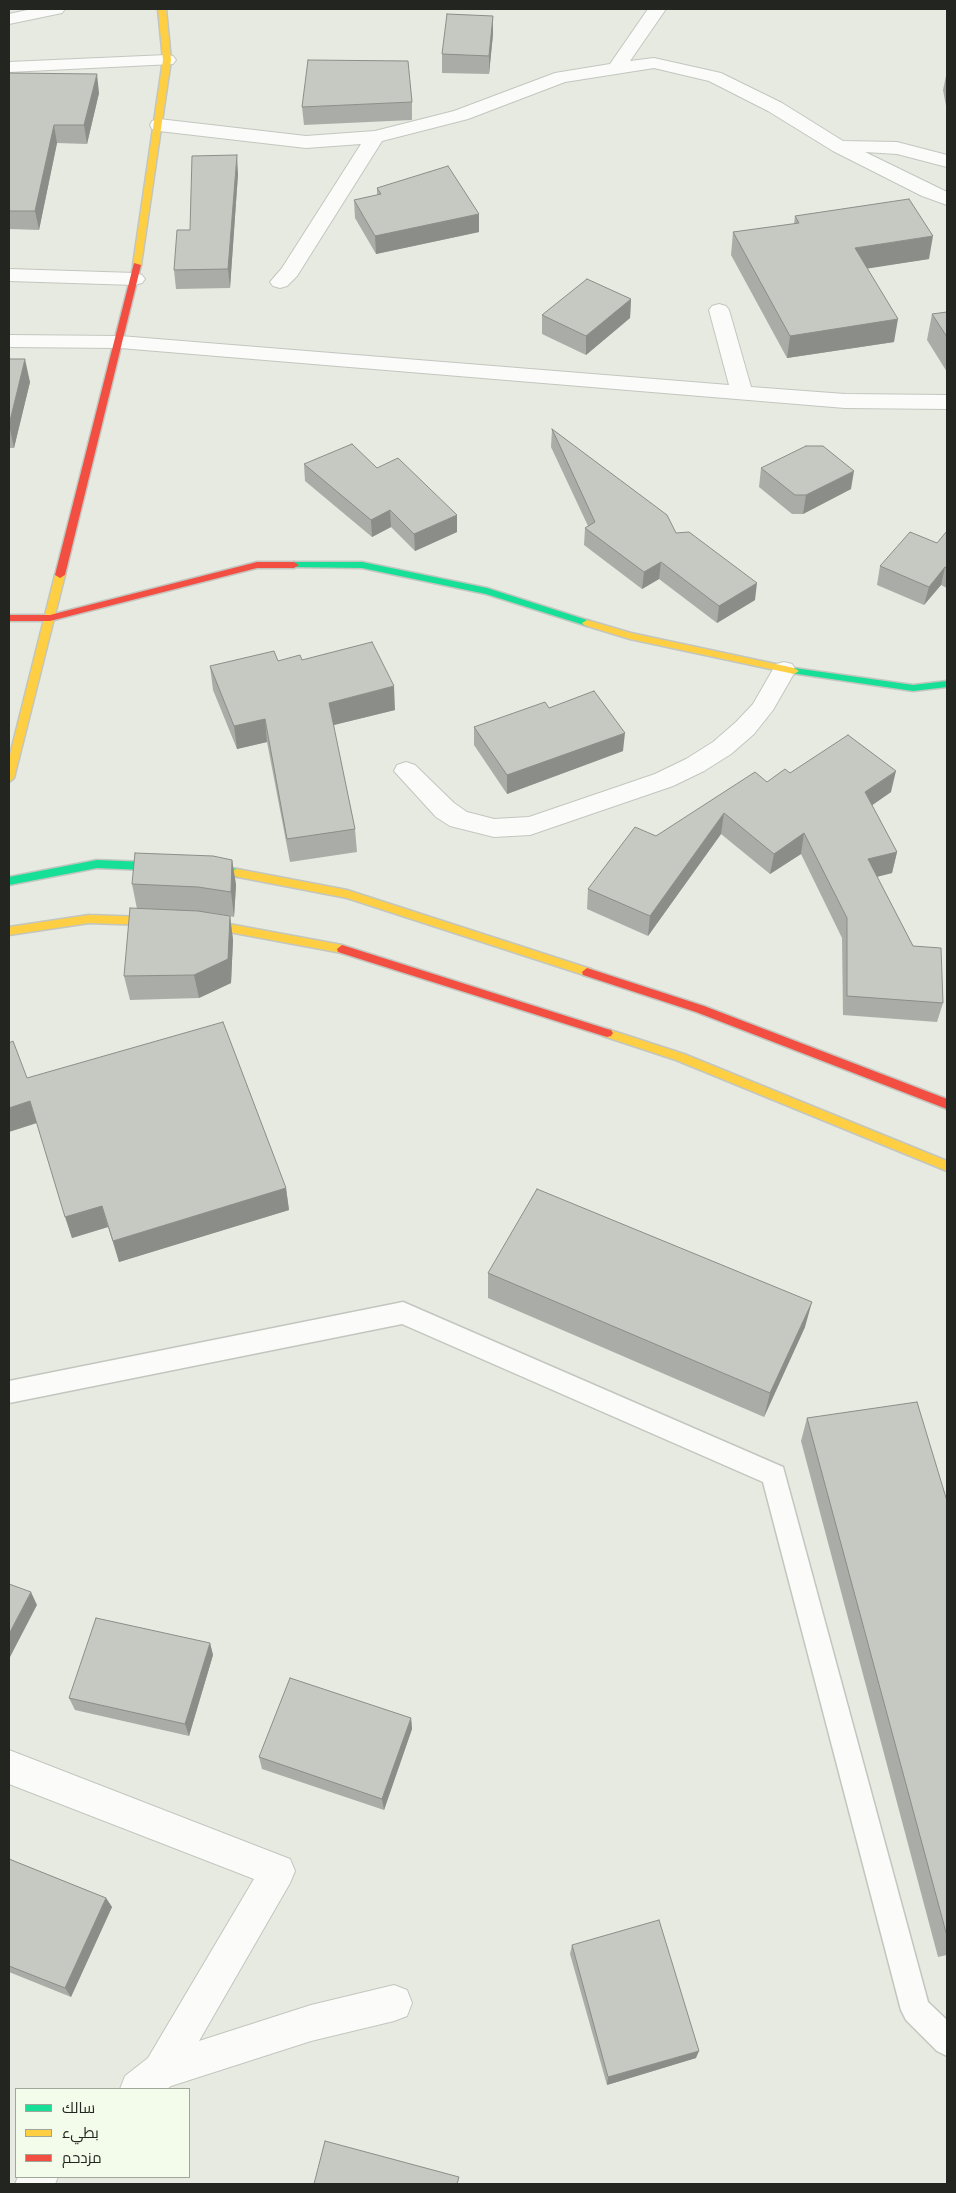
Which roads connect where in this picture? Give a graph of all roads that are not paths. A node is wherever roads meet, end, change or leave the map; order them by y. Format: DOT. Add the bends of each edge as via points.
graph roads {
  1 [pos="56,9"];
  2 [pos="162,9"];
  3 [pos="657,9"];
  4 [pos="9,20"];
  5 [pos="167,60"];
  6 [pos="9,68"];
  7 [pos="616,69"];
  8 [pos="159,125"];
  9 [pos="375,137"];
  10 [pos="840,147"];
  11 [pos="947,161"];
  12 [pos="947,199"];
  13 [pos="9,275"];
  14 [pos="134,279"];
  15 [pos="280,282"];
  16 [pos="719,310"];
  17 [pos="9,341"];
  18 [pos="120,342"];
  19 [pos="742,393"];
  20 [pos="947,402"];
  21 [pos="9,618"];
  22 [pos="50,618"];
  23 [pos="784,670"];
  24 [pos="947,684"];
  25 [pos="406,771"];
  26 [pos="9,778"];
  27 [pos="9,881"];
  28 [pos="9,931"];
  29 [pos="947,1104"];
  30 [pos="947,1166"];
  31 [pos="9,1392"];
  32 [pos="9,1767"];
  33 [pos="394,2003"];
  34 [pos="947,2041"];
  35 [pos="150,2080"];
  1 -- 4 [label="street"];
  2 -- 5 [label="main road"];
  3 -- 7 [label="street"];
  5 -- 6 [label="street"];
  5 -- 8 [label="main road"];
  7 -- 9 [label="street" via="561,77 461,115"];
  7 -- 10 [label="street" via="654,63 715,76 775,107"];
  8 -- 9 [label="street" via="306,142"];
  8 -- 14 [label="main road"];
  9 -- 15 [label="street" via="290,272"];
  10 -- 11 [label="street" via="897,148"];
  10 -- 12 [label="street"];
  13 -- 14 [label="street"];
  14 -- 18 [label="main road"];
  16 -- 19 [label="street"];
  17 -- 18 [label="street"];
  18 -- 19 [label="street"];
  18 -- 22 [label="main road"];
  19 -- 20 [label="street" via="845,401"];
  21 -- 22 [label="main road"];
  22 -- 23 [label="main road" via="257,565 362,565 487,591 630,636"];
  22 -- 26 [label="main road"];
  23 -- 24 [label="main road" via="912,688"];
  23 -- 25 [label="street" via="770,697 722,748 664,780 530,826 494,828 459,819 445,810"];
  27 -- 29 [label="main road" via="98,864 217,869 346,894 700,1010"];
  28 -- 30 [label="main road" via="89,918 202,923 333,946 680,1057"];
  31 -- 34 [label="lane" via="403,1313 774,1475 916,2010"];
  32 -- 35 [label="street" via="278,1870"];
  33 -- 35 [label="street" via="312,2023"];
}
